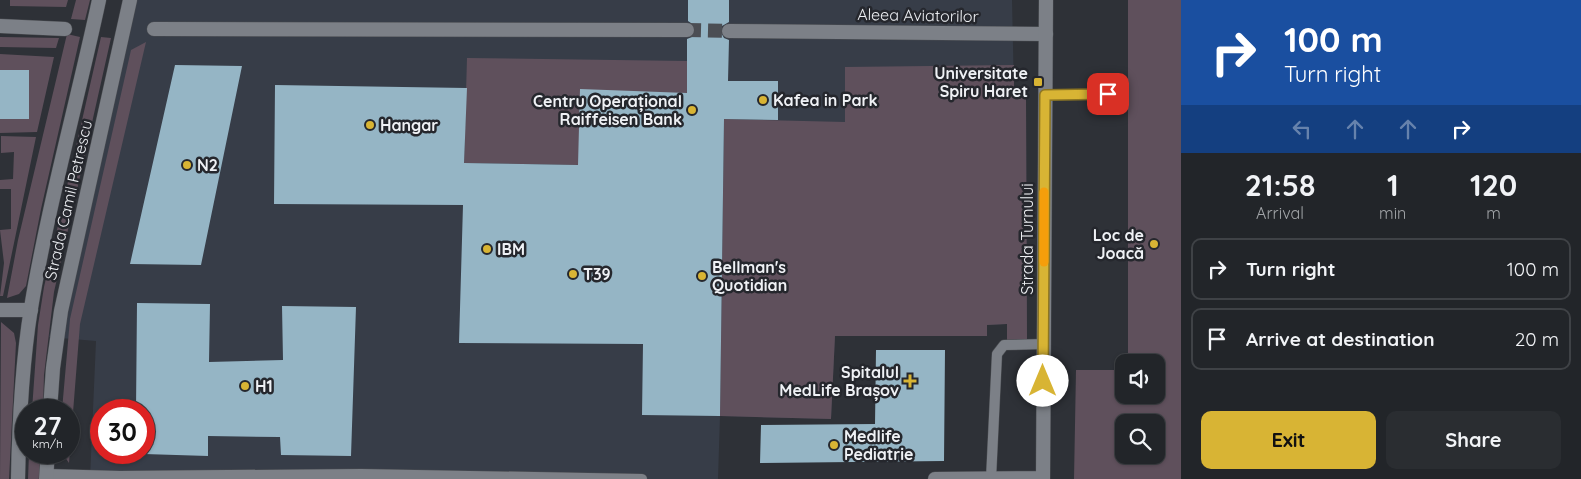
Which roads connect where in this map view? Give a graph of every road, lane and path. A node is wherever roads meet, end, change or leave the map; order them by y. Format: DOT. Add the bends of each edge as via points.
graph roads {
  1 [pos="99,0"];
  2 [pos="130,0"];
  3 [pos="1046,0"];
  4 [pos="0,26"];
  5 [pos="65,28"];
  6 [pos="154,30"];
  7 [pos="688,30"];
  8 [pos="729,31"];
  9 [pos="1046,34"];
  10 [pos="1108,94"];
  11 [pos="1045,95"];
  12 [pos="0,310"];
  13 [pos="31,310"];
  14 [pos="1044,344"];
  15 [pos="51,399"];
  16 [pos="46,476"];
  17 [pos="18,479"];
  18 [pos="642,479"];
  19 [pos="935,479"];
  20 [pos="991,479"];
  21 [pos="1043,479"];
  1 -- 13 [label="street, Strada Camil Petrescu"];
  2 -- 15 [label="street, Strada Camil Petrescu" via="62,311"];
  3 -- 9 [label="street, Strada Turnului"];
  4 -- 5 [label="street"];
  6 -- 7 [label="street"];
  8 -- 9 [label="street, Aleea Aviatorilor"];
  9 -- 11 [label="street, Strada Turnului"];
  10 -- 11 [label="lane"];
  11 -- 14 [label="street, Strada Turnului"];
  12 -- 13 [label="street"];
  13 -- 17 [label="street, Strada Camil Petrescu" via="24,366"];
  14 -- 20 [label="lane" via="1004,345 997,354"];
  14 -- 21 [label="street, Strada Turnului"];
  16 -- 18 [label="lane" via="361,474"];
  19 -- 20 [label="street, Strada Turnului"];
  20 -- 21 [label="street, Strada Turnului"];
}
